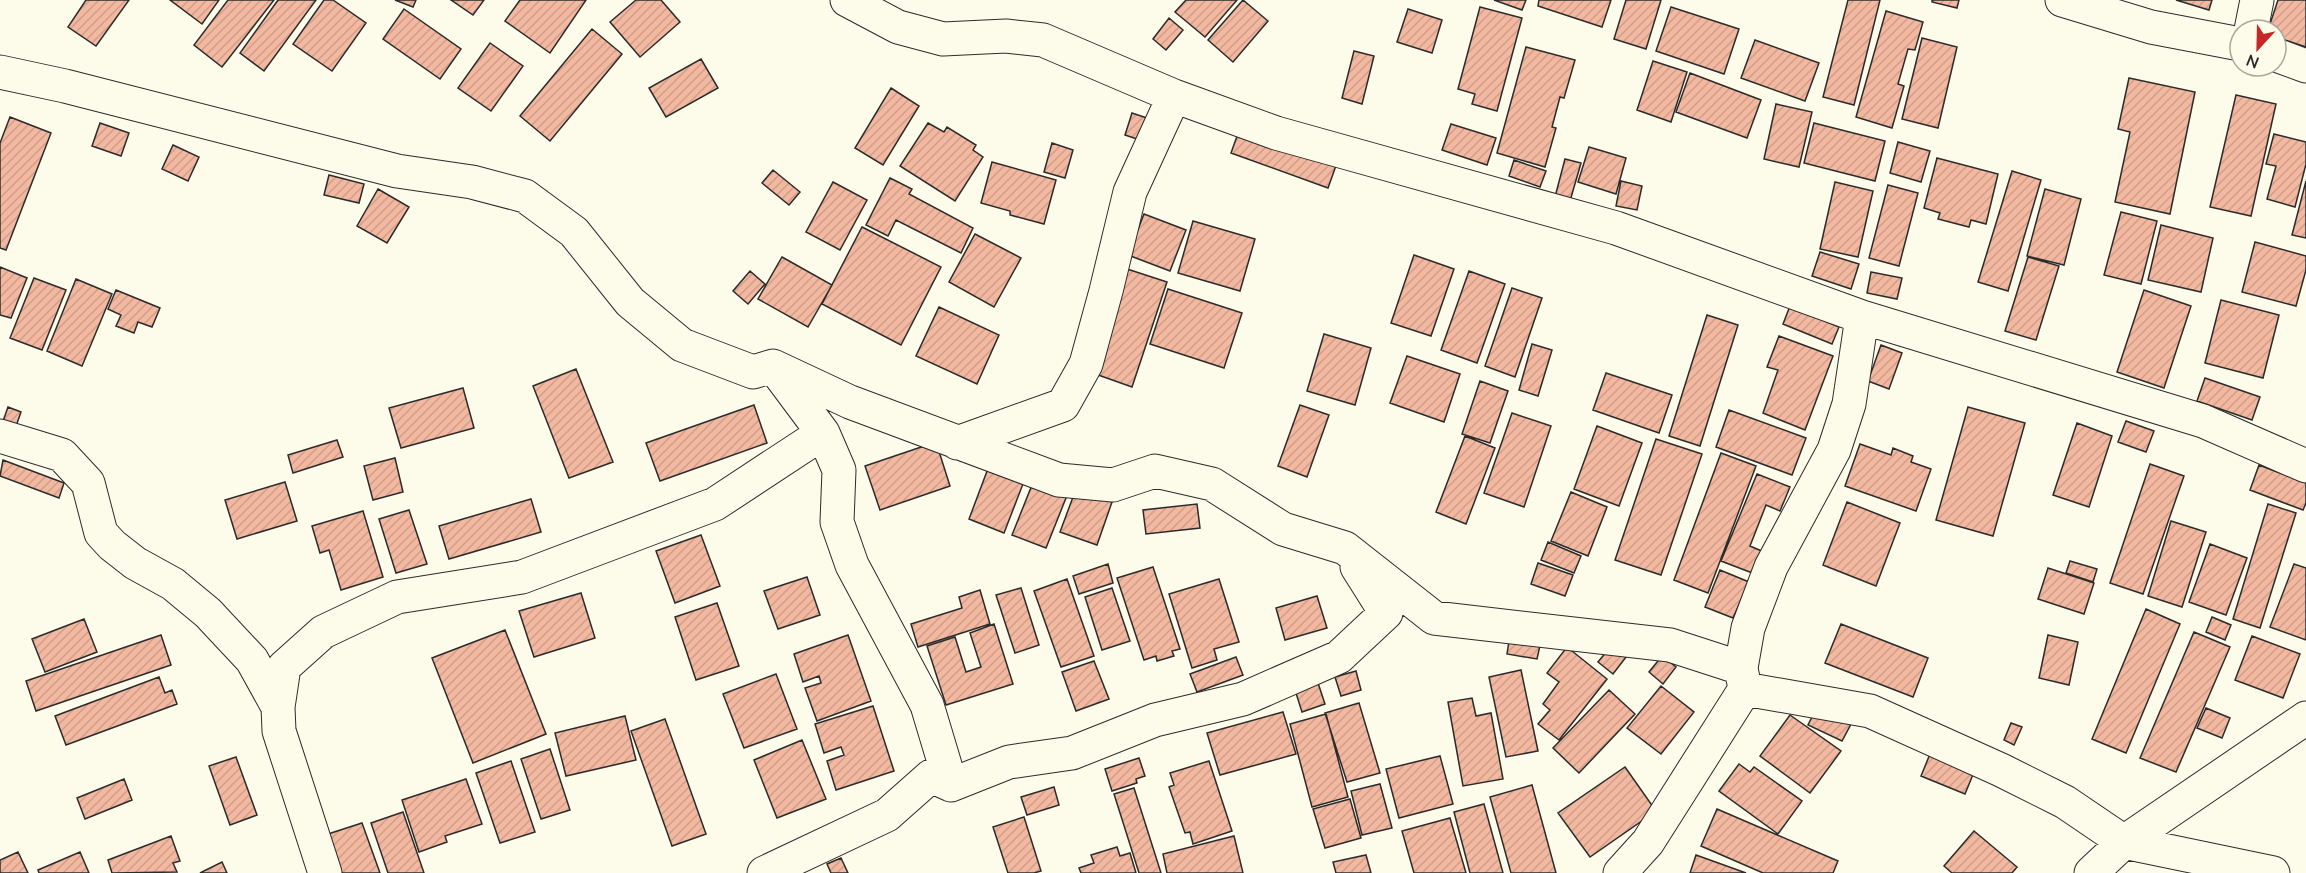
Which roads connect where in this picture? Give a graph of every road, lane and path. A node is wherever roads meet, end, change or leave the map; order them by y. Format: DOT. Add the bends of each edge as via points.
graph roads {
  1 [pos="847,0"];
  2 [pos="2062,0"];
  3 [pos="2257,0"];
  4 [pos="2253,18"];
  5 [pos="2228,42"];
  6 [pos="2288,60"];
  7 [pos="2306,66"];
  8 [pos="0,72"];
  9 [pos="1174,96"];
  10 [pos="1862,317"];
  11 [pos="773,366"];
  12 [pos="823,433"];
  13 [pos="0,436"];
  14 [pos="957,443"];
  15 [pos="2306,466"];
  16 [pos="1345,548"];
  17 [pos="1386,613"];
  18 [pos="1434,618"];
  19 [pos="1743,678"];
  20 [pos="278,707"];
  21 [pos="2306,718"];
  22 [pos="951,785"];
  23 [pos="2124,842"];
  24 [pos="325,873"];
  25 [pos="764,873"];
  26 [pos="1620,873"];
  27 [pos="2091,873"];
  28 [pos="2273,873"];
  1 -- 9 [label="street" via="898,27 943,39 1006,36 1043,40"];
  2 -- 5 [label="street" via="2151,27"];
  3 -- 4 [label="street"];
  6 -- 7 [label="street"];
  8 -- 11 [label="street" via="397,171 472,182 525,196 574,232 630,302 682,345 753,372"];
  9 -- 10 [label="street" via="1276,132 1616,228"];
  9 -- 14 [label="street" via="1130,192 1086,364 1063,405"];
  10 -- 15 [label="street" via="2203,421"];
  10 -- 19 [label="street" via="1849,404 1834,450 1771,567 1748,628"];
  11 -- 12 [label="street"];
  11 -- 14 [label="street" via="850,402"];
  12 -- 20 [label="street" via="715,504 522,577 397,597 323,632 284,667"];
  12 -- 22 [label="street" via="839,470 837,522 852,566 927,705"];
  13 -- 20 [label="street" via="62,455 88,483 101,533 135,563 173,584 208,613 252,660"];
  14 -- 16 [label="street" via="1059,480 1113,485 1155,471 1212,484 1283,529"];
  16 -- 17 [label="street"];
  16 -- 18 [label="street"];
  17 -- 18 [label="street"];
  17 -- 22 [label="street" via="1339,657 1243,699 1155,720 1072,753 1009,762"];
  18 -- 19 [label="street" via="1670,645"];
  19 -- 23 [label="street" via="1870,711 2065,802"];
  19 -- 26 [label="street" via="1648,842"];
  20 -- 24 [label="street" via="279,732"];
  21 -- 23 [label="street"];
  22 -- 25 [label="street" via="931,776 887,815"];
  23 -- 27 [label="street"];
  23 -- 28 [label="street"];
}
